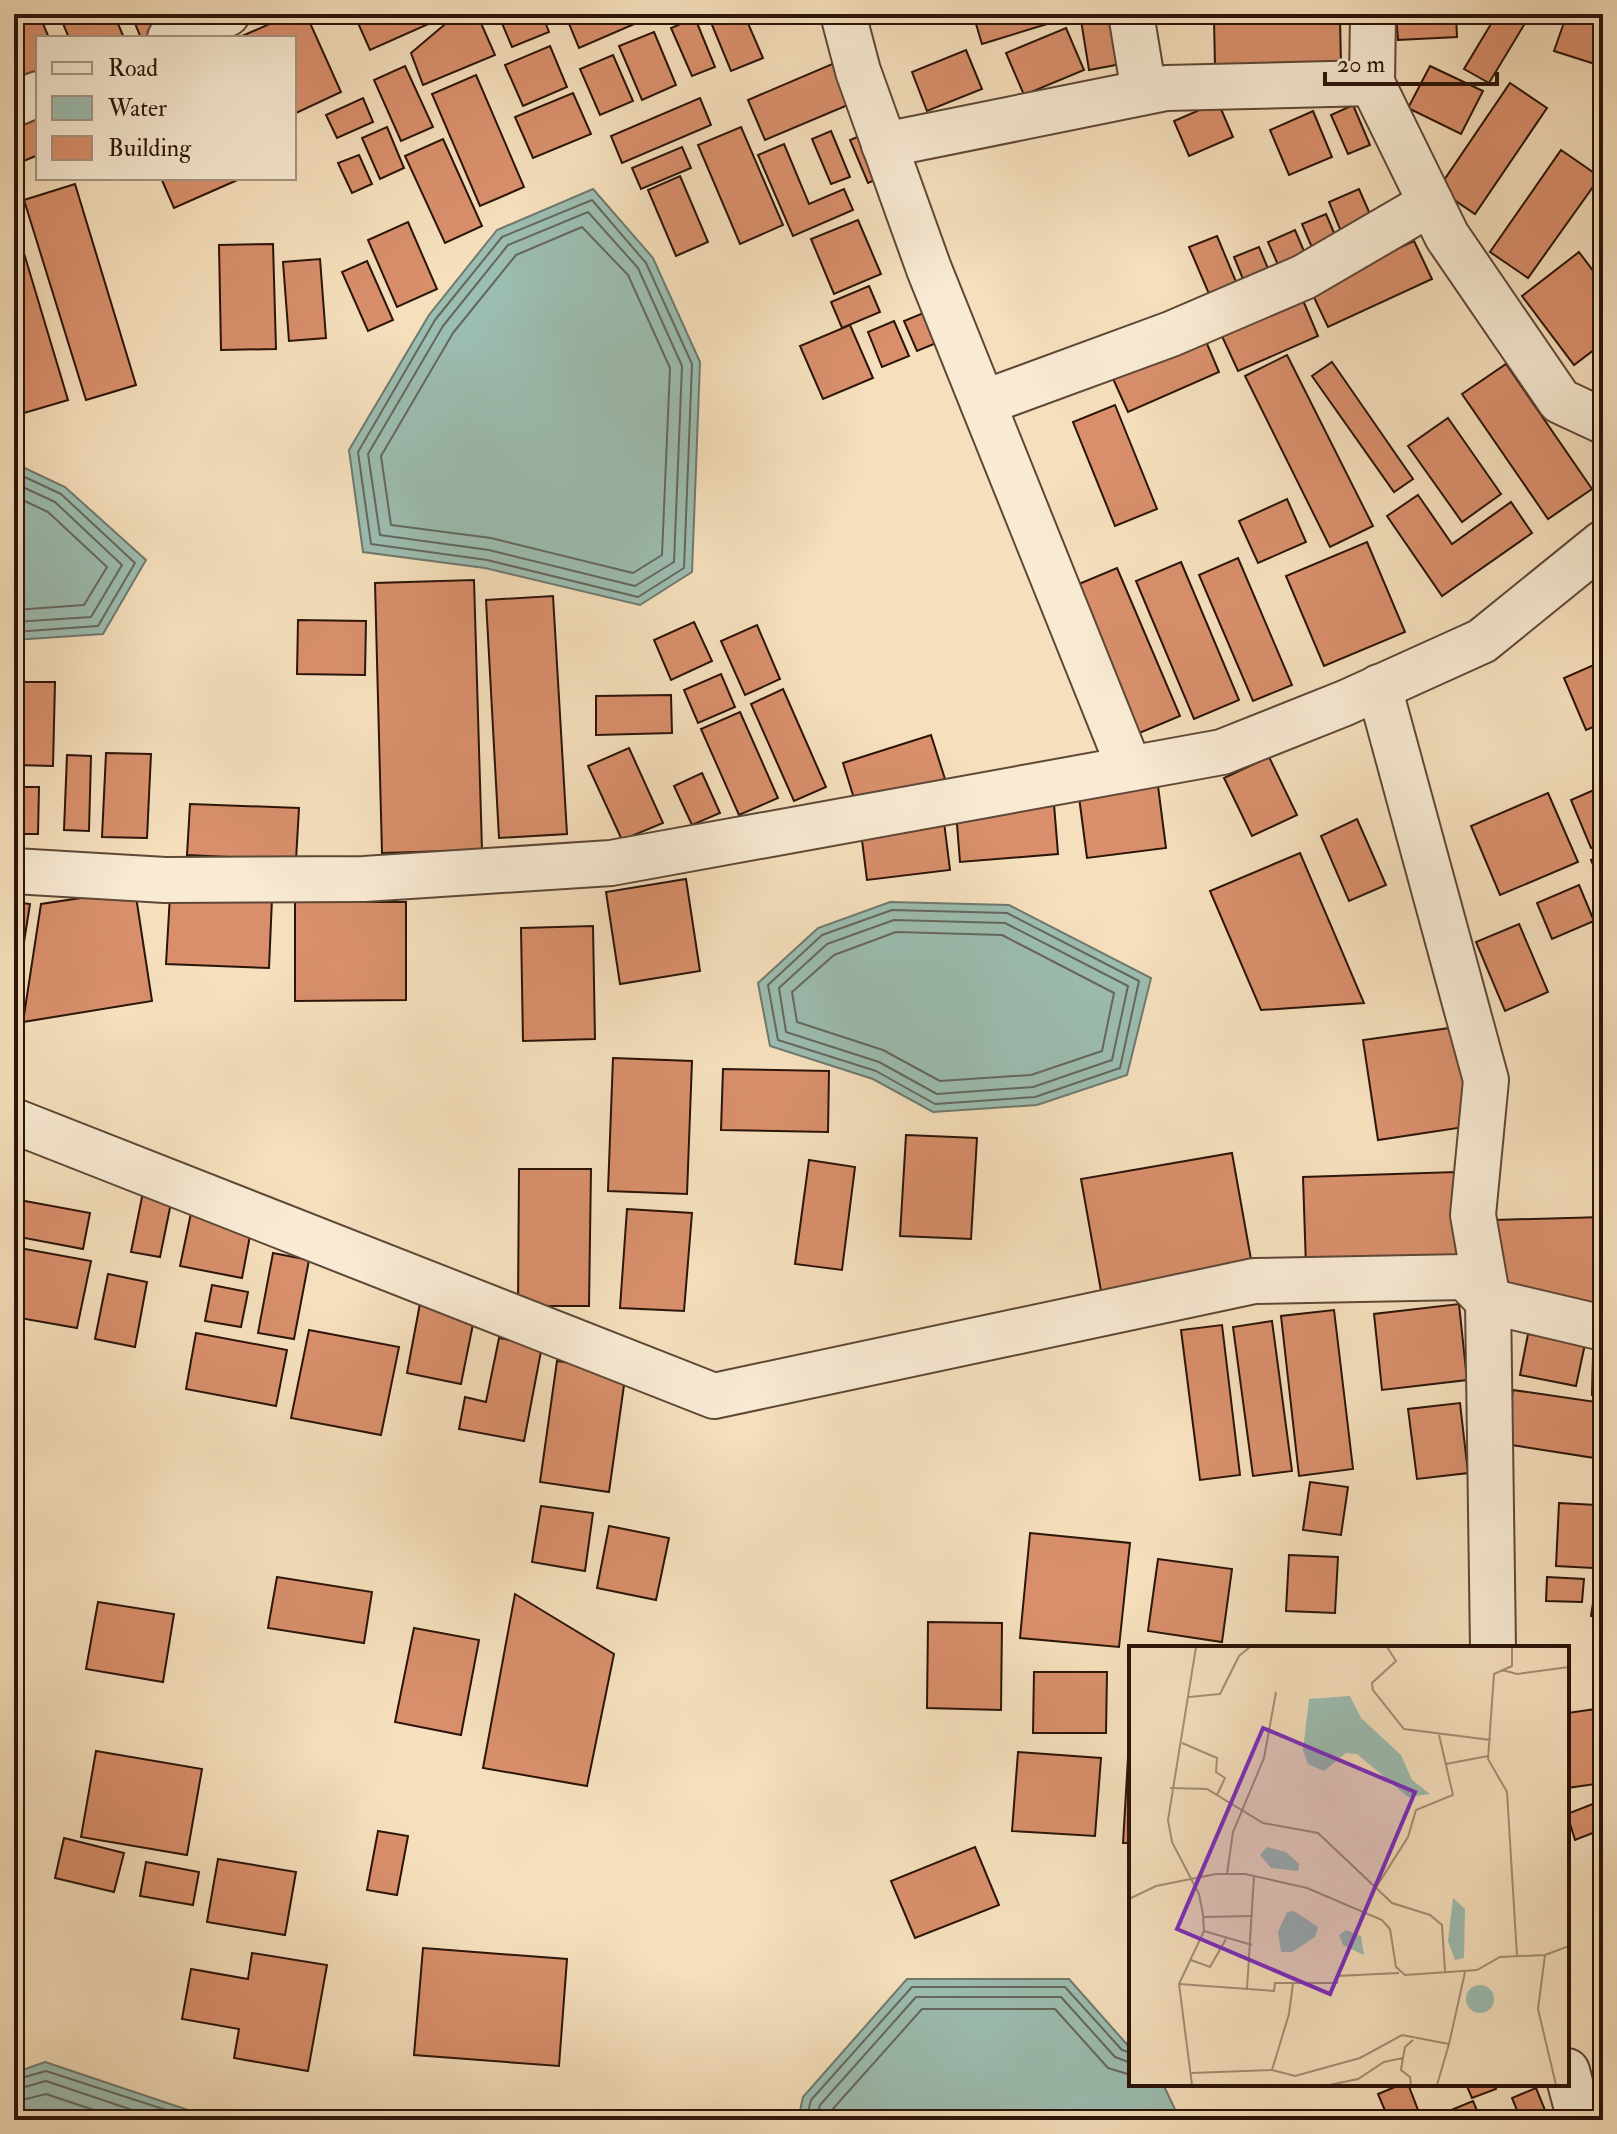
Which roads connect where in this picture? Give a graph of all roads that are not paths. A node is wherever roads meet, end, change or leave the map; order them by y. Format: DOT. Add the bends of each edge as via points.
graph roads {
  1 [pos="227,14"];
  2 [pos="843,14"];
  3 [pos="1131,14"];
  4 [pos="1373,14"];
  5 [pos="175,36"];
  6 [pos="1372,83"];
  7 [pos="1144,92"];
  8 [pos="36,95"];
  9 [pos="14,104"];
  10 [pos="884,145"];
  11 [pos="1431,203"];
  12 [pos="983,403"];
  13 [pos="1603,421"];
  14 [pos="1603,543"];
  15 [pos="1379,687"];
  16 [pos="1129,767"];
  17 [pos="14,871"];
  18 [pos="14,1121"];
  19 [pos="1488,1301"];
  20 [pos="1603,1328"];
  21 [pos="1493,1646"];
  22 [pos="1569,2079"];
  23 [pos="1580,2120"];
  1 -- 5 [label="street"];
  2 -- 10 [label="street"];
  3 -- 7 [label="street"];
  4 -- 6 [label="street"];
  6 -- 7 [label="street"];
  6 -- 11 [label="street"];
  7 -- 10 [label="street"];
  8 -- 9 [label="street"];
  10 -- 12 [label="street"];
  11 -- 12 [label="street" via="1304,277 1171,334"];
  11 -- 13 [label="street" via="1447,236 1560,401"];
  12 -- 16 [label="street"];
  14 -- 15 [label="street" via="1482,641"];
  15 -- 16 [label="street" via="1222,752"];
  15 -- 19 [label="street" via="1486,1080 1473,1215"];
  16 -- 17 [label="street" via="611,863 364,879 165,880"];
  18 -- 19 [label="street" via="714,1396 1254,1281 1465,1277"];
  19 -- 20 [label="street"];
  19 -- 21 [label="street"];
  22 -- 23 [label="street"];
}
